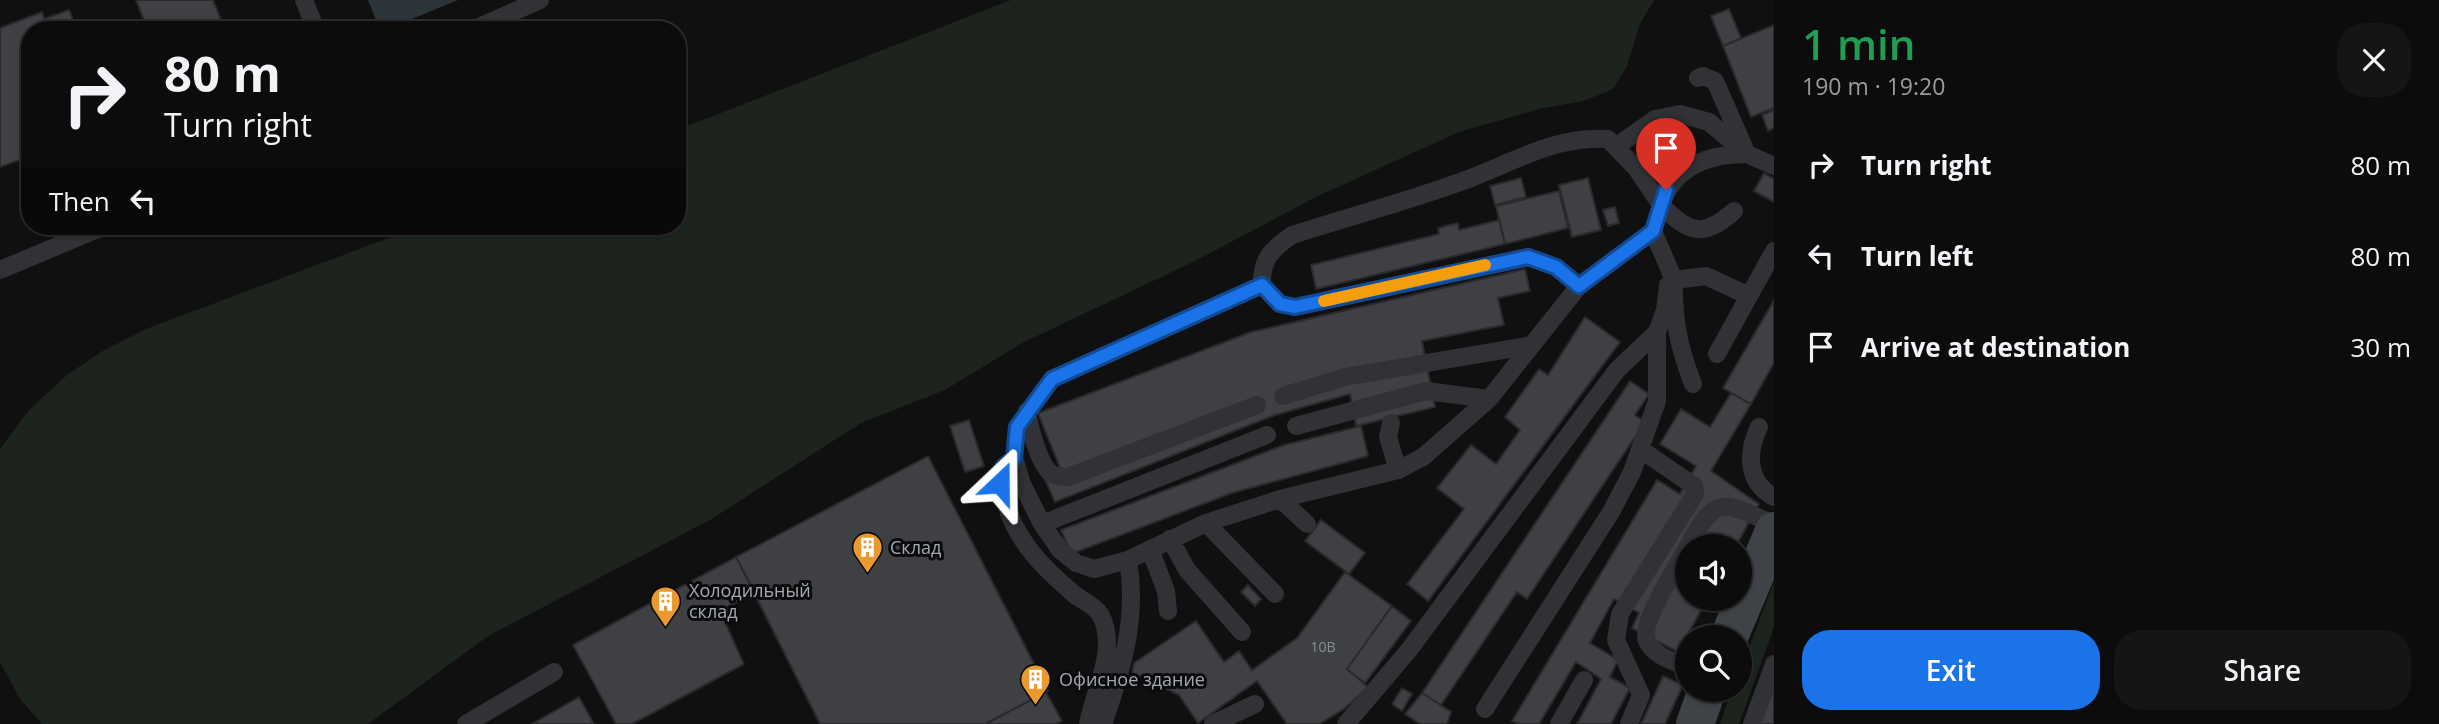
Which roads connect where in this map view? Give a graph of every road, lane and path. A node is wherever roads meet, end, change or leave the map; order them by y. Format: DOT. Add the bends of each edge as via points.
graph roads {
  1 [pos="304,0"];
  2 [pos="540,0"];
  3 [pos="312,21"];
  4 [pos="492,21"];
  5 [pos="1698,78"];
  6 [pos="1617,146"];
  7 [pos="1747,154"];
  8 [pos="1774,166"];
  9 [pos="1661,205"];
  10 [pos="1734,211"];
  11 [pos="1653,231"];
  12 [pos="84,235"];
  13 [pos="1774,251"];
  14 [pos="0,270"];
  15 [pos="1674,280"];
  16 [pos="1262,285"];
  17 [pos="1579,286"];
  18 [pos="1749,296"];
  19 [pos="1657,332"];
  20 [pos="1532,345"];
  21 [pos="1717,354"];
  22 [pos="1693,383"];
  23 [pos="1283,396"];
  24 [pos="1489,399"];
  25 [pos="1257,405"];
  26 [pos="1027,411"];
  27 [pos="1391,423"];
  28 [pos="1296,426"];
  29 [pos="1759,427"];
  30 [pos="1267,435"];
  31 [pos="1640,449"];
  32 [pos="1014,458"];
  33 [pos="1398,470"];
  34 [pos="1774,497"];
  35 [pos="1280,499"];
  36 [pos="1206,523"];
  37 [pos="1042,524"];
  38 [pos="1307,524"];
  39 [pos="1774,524"];
  40 [pos="1774,531"];
  41 [pos="1694,534"];
  42 [pos="1170,539"];
  43 [pos="1150,549"];
  44 [pos="1128,560"];
  45 [pos="1675,570"];
  46 [pos="1275,594"];
  47 [pos="1168,611"];
  48 [pos="1734,625"];
  49 [pos="1242,632"];
  50 [pos="1675,662"];
  51 [pos="1774,664"];
  52 [pos="554,673"];
  53 [pos="1584,680"];
  54 [pos="1703,702"];
  55 [pos="1255,704"];
  56 [pos="1485,709"];
  57 [pos="466,724"];
  58 [pos="1088,724"];
  59 [pos="1103,724"];
  60 [pos="1213,724"];
  61 [pos="1346,724"];
  62 [pos="1559,724"];
  63 [pos="1629,724"];
  64 [pos="1695,724"];
  65 [pos="1752,724"];
  1 -- 3 [label="lane"];
  2 -- 4 [label="lane"];
  5 -- 7 [label="lane" via="1715,80"];
  6 -- 7 [label="lane" via="1655,119 1680,114 1709,122"];
  6 -- 9 [label="lane"];
  6 -- 16 [label="lane" via="1608,139 1594,138 1530,152 1464,181 1292,235 1271,250 1262,268"];
  7 -- 8 [label="lane"];
  7 -- 9 [label="lane" via="1725,154 1682,171 1666,190"];
  9 -- 10 [label="lane" via="1674,219 1699,230 1717,226"];
  9 -- 11 [label="lane"];
  11 -- 15 [label="lane"];
  11 -- 17 [label="lane"];
  12 -- 14 [label="lane"];
  13 -- 18 [label="lane"];
  15 -- 18 [label="lane" via="1706,276"];
  15 -- 19 [label="lane" via="1668,285"];
  15 -- 22 [label="lane" via="1678,343"];
  16 -- 17 [label="lane" via="1280,304 1295,307 1528,257 1556,267"];
  16 -- 26 [label="lane" via="1052,379"];
  17 -- 20 [label="lane"];
  18 -- 21 [label="lane"];
  19 -- 31 [label="lane" via="1657,401"];
  19 -- 61 [label="lane" via="1617,370 1409,650"];
  20 -- 23 [label="lane" via="1345,377"];
  20 -- 24 [label="lane"];
  24 -- 28 [label="lane" via="1426,391"];
  24 -- 33 [label="lane" via="1423,457"];
  25 -- 26 [label="lane" via="1068,477 1048,471 1030,431"];
  26 -- 32 [label="lane" via="1014,436"];
  27 -- 33 [label="lane" via="1388,437"];
  29 -- 34 [label="lane" via="1750,466 1760,486"];
  30 -- 37 [label="lane"];
  31 -- 56 [label="lane" via="1611,512"];
  31 -- 63 [label="lane" via="1694,486 1695,494 1620,614 1616,640 1641,695"];
  32 -- 37 [label="lane"];
  32 -- 58 [label="lane" via="1003,467 1000,483 1020,541 1071,592 1099,612 1106,633 1098,694"];
  33 -- 35 [label="lane"];
  35 -- 36 [label="lane"];
  35 -- 38 [label="lane"];
  36 -- 42 [label="lane"];
  36 -- 46 [label="lane"];
  37 -- 44 [label="lane" via="1060,550 1076,563 1094,569"];
  39 -- 41 [label="lane" via="1729,505 1720,506 1703,517"];
  40 -- 48 [label="street"];
  42 -- 43 [label="lane"];
  42 -- 49 [label="lane" via="1187,570"];
  43 -- 44 [label="lane"];
  43 -- 47 [label="lane"];
  44 -- 59 [label="lane" via="1132,620 1121,674"];
  45 -- 50 [label="lane" via="1645,635 1647,643"];
  51 -- 65 [label="lane"];
  52 -- 57 [label="lane"];
  53 -- 62 [label="lane"];
  54 -- 64 [label="street"];
  55 -- 60 [label="lane"];
}
